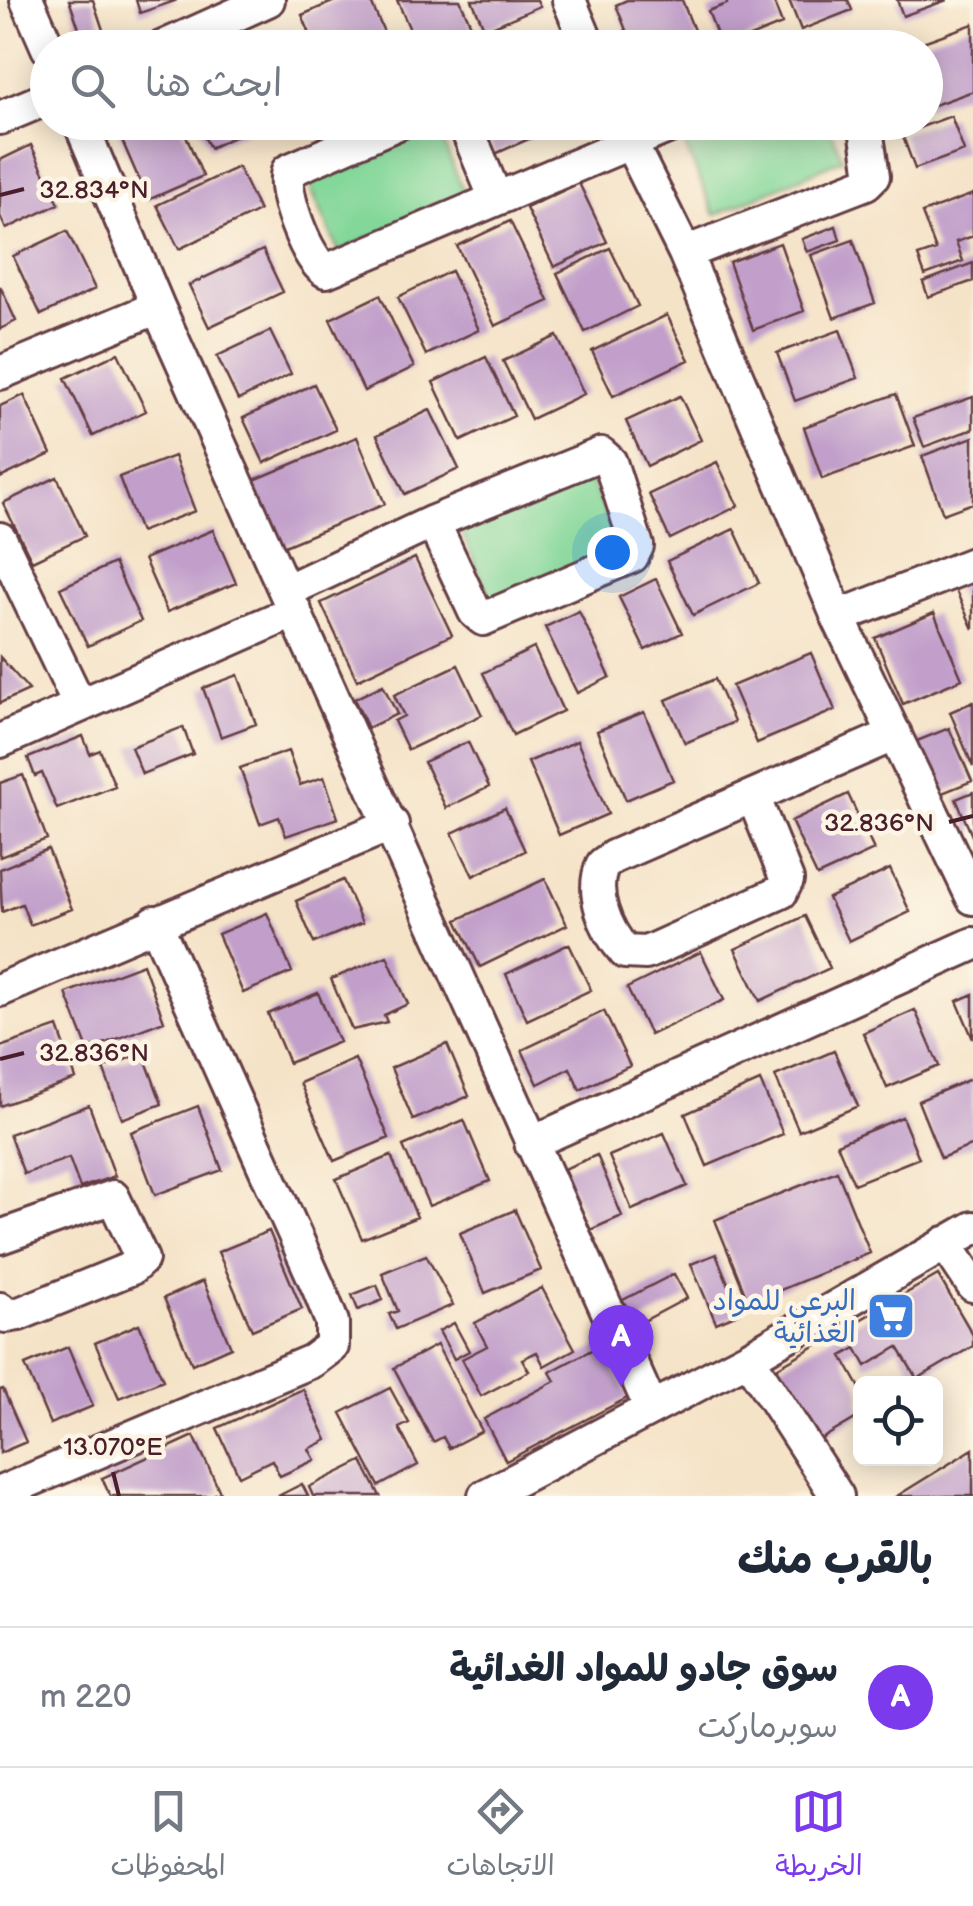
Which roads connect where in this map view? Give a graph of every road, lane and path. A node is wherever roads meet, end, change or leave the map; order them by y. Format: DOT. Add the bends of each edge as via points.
graph roads {
  1 [pos="27,0"];
  2 [pos="268,0"];
  3 [pos="569,0"];
  4 [pos="40,30"];
  5 [pos="201,30"];
  6 [pos="582,30"];
  7 [pos="30,106"];
  8 [pos="0,118"];
  9 [pos="88,140"];
  10 [pos="359,140"];
  11 [pos="471,140"];
  12 [pos="610,140"];
  13 [pos="628,140"];
  14 [pos="868,140"];
  15 [pos="496,199"];
  16 [pos="685,253"];
  17 [pos="158,307"];
  18 [pos="0,372"];
  19 [pos="432,522"];
  20 [pos="0,539"];
  21 [pos="973,564"];
  22 [pos="290,601"];
  23 [pos="838,617"];
  24 [pos="79,704"];
  25 [pos="895,734"];
  26 [pos="0,741"];
  27 [pos="754,796"];
  28 [pos="392,824"];
  29 [pos="973,898"];
  30 [pos="156,922"];
  31 [pos="973,944"];
  32 [pos="0,990"];
  33 [pos="531,1143"];
  34 [pos="959,1235"];
  35 [pos="0,1237"];
  36 [pos="973,1285"];
  37 [pos="0,1309"];
  38 [pos="748,1358"];
  39 [pos="651,1408"];
  40 [pos="535,1484"];
  41 [pos="0,1493"];
  42 [pos="485,1496"];
  43 [pos="838,1496"];
  1 -- 4 [label="street"];
  2 -- 5 [label="street"];
  3 -- 6 [label="street"];
  7 -- 8 [label="street"];
  9 -- 17 [label="street"];
  10 -- 15 [label="street" via="288,171 286,190 317,266 335,270"];
  11 -- 15 [label="street"];
  12 -- 15 [label="street"];
  13 -- 16 [label="street"];
  14 -- 16 [label="street" via="873,176 866,183"];
  16 -- 23 [label="street"];
  17 -- 18 [label="street"];
  17 -- 22 [label="street"];
  19 -- 19 [label="street" via="602,454 638,546 632,556 483,619"];
  19 -- 22 [label="street"];
  20 -- 24 [label="street"];
  21 -- 23 [label="street"];
  22 -- 24 [label="street"];
  22 -- 28 [label="street"];
  23 -- 25 [label="street"];
  24 -- 26 [label="street"];
  25 -- 27 [label="street"];
  25 -- 29 [label="street"];
  27 -- 27 [label="street" via="603,864 596,889 625,952 646,953 781,892 784,866"];
  28 -- 30 [label="street"];
  28 -- 33 [label="street"];
  30 -- 32 [label="street"];
  30 -- 41 [label="street" via="319,1290 332,1322 332,1346 300,1366"];
  31 -- 33 [label="street"];
  33 -- 39 [label="street"];
  34 -- 36 [label="street"];
  34 -- 38 [label="street"];
  35 -- 37 [label="street" via="114,1197 142,1259 19,1314 6,1316"];
  38 -- 39 [label="street"];
  38 -- 43 [label="street"];
  39 -- 40 [label="street"];
  40 -- 42 [label="street"];
}
